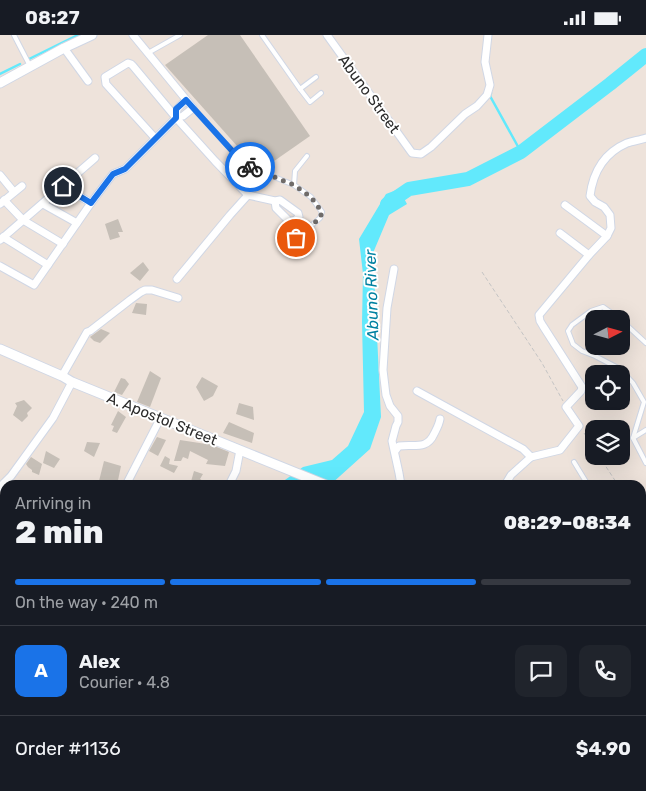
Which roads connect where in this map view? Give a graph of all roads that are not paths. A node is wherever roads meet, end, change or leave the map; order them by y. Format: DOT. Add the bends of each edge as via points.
graph roads {
  1 [pos="14,35"];
  2 [pos="92,35"];
  3 [pos="133,35"];
  4 [pos="180,35"];
  5 [pos="262,35"];
  6 [pos="327,35"];
  7 [pos="488,35"];
  8 [pos="64,49"];
  9 [pos="148,53"];
  10 [pos="30,67"];
  11 [pos="316,77"];
  12 [pos="88,81"];
  13 [pos="0,83"];
  14 [pos="300,89"];
  15 [pos="321,93"];
  16 [pos="186,100"];
  17 [pos="193,108"];
  18 [pos="176,118"];
  19 [pos="155,138"];
  20 [pos="646,138"];
  21 [pos="307,156"];
  22 [pos="95,158"];
  23 [pos="0,175"];
  24 [pos="22,185"];
  25 [pos="294,185"];
  26 [pos="63,186"];
  27 [pos="14,193"];
  28 [pos="248,195"];
  29 [pos="275,201"];
  30 [pos="2,202"];
  31 [pos="91,203"];
  32 [pos="43,204"];
  33 [pos="565,205"];
  34 [pos="23,220"];
  35 [pos="77,223"];
  36 [pos="560,233"];
  37 [pos="607,236"];
  38 [pos="2,238"];
  39 [pos="296,238"];
  40 [pos="63,244"];
  41 [pos="589,255"];
  42 [pos="0,265"];
  43 [pos="48,265"];
  44 [pos="394,269"];
  45 [pos="177,279"];
  46 [pos="178,298"];
  47 [pos="594,310"];
  48 [pos="608,310"];
  49 [pos="585,315"];
  50 [pos="630,328"];
  51 [pos="646,343"];
  52 [pos="0,349"];
  53 [pos="585,352"];
  54 [pos="592,355"];
  55 [pos="62,376"];
  56 [pos="72,382"];
  57 [pos="417,391"];
  58 [pos="160,419"];
  59 [pos="440,419"];
  60 [pos="646,430"];
  61 [pos="633,439"];
  62 [pos="240,450"];
  63 [pos="395,451"];
  64 [pos="531,457"];
  65 [pos="645,460"];
  66 [pos="574,461"];
  67 [pos="7,480"];
  68 [pos="129,480"];
  69 [pos="232,480"];
  70 [pos="314,480"];
  71 [pos="400,480"];
  72 [pos="508,480"];
  73 [pos="585,480"];
  1 -- 10 [label="lane"];
  2 -- 8 [label="street"];
  3 -- 9 [label="street"];
  4 -- 9 [label="lane"];
  5 -- 14 [label="lane"];
  6 -- 7 [label="street, Abuno Street" via="412,153 422,154 487,95 490,85 485,61"];
  8 -- 10 [label="street"];
  8 -- 12 [label="street"];
  9 -- 16 [label="street"];
  10 -- 13 [label="street"];
  11 -- 14 [label="lane"];
  14 -- 15 [label="lane" via="310,102"];
  16 -- 17 [label="street"];
  16 -- 18 [label="street" via="176,109"];
  17 -- 18 [label="street"];
  17 -- 25 [label="lane" via="245,165"];
  18 -- 19 [label="street"];
  18 -- 19 [label="street" via="130,64 105,77 106,84"];
  18 -- 28 [label="street"];
  19 -- 31 [label="street" via="125,169 113,174"];
  20 -- 37 [label="street" via="627,143 608,155 592,183 590,196 610,215 611,228"];
  21 -- 25 [label="lane" via="295,171"];
  22 -- 26 [label="street"];
  23 -- 27 [label="street"];
  24 -- 27 [label="street"];
  25 -- 39 [label="lane" via="311,197 322,212 320,218"];
  26 -- 31 [label="street"];
  26 -- 32 [label="street"];
  27 -- 30 [label="street"];
  28 -- 29 [label="street"];
  28 -- 45 [label="street"];
  30 -- 34 [label="street"];
  31 -- 35 [label="street"];
  32 -- 34 [label="street"];
  32 -- 35 [label="street"];
  33 -- 37 [label="street"];
  34 -- 38 [label="street"];
  34 -- 40 [label="street"];
  35 -- 40 [label="street"];
  36 -- 41 [label="street"];
  37 -- 41 [label="street"];
  38 -- 43 [label="street"];
  40 -- 43 [label="street"];
  41 -- 64 [label="street" via="539,315 582,387 566,407 579,426 560,449"];
  42 -- 43 [label="street" via="34,285"];
  44 -- 63 [label="street" via="387,308 383,370 386,395 398,416 392,441"];
  46 -- 55 [label="street" via="152,290 141,292 87,332"];
  47 -- 48 [label="lane" via="604,307"];
  49 -- 53 [label="lane" via="568,331 573,344"];
  50 -- 51 [label="lane"];
  52 -- 55 [label="street, A. Apostol Street"];
  54 -- 61 [label="lane" via="620,369 644,402"];
  55 -- 56 [label="street, A. Apostol Street"];
  56 -- 58 [label="street, A. Apostol Street"];
  56 -- 67 [label="street" via="53,418"];
  57 -- 64 [label="street" via="523,449"];
  58 -- 62 [label="street, A. Apostol Street"];
  58 -- 68 [label="street"];
  59 -- 63 [label="street" via="432,440 425,444 399,446"];
  60 -- 61 [label="lane"];
  61 -- 65 [label="lane"];
  62 -- 69 [label="street"];
  62 -- 70 [label="street, A. Apostol Street"];
  63 -- 71 [label="street"];
  64 -- 72 [label="street"];
  66 -- 73 [label="lane"];
}
